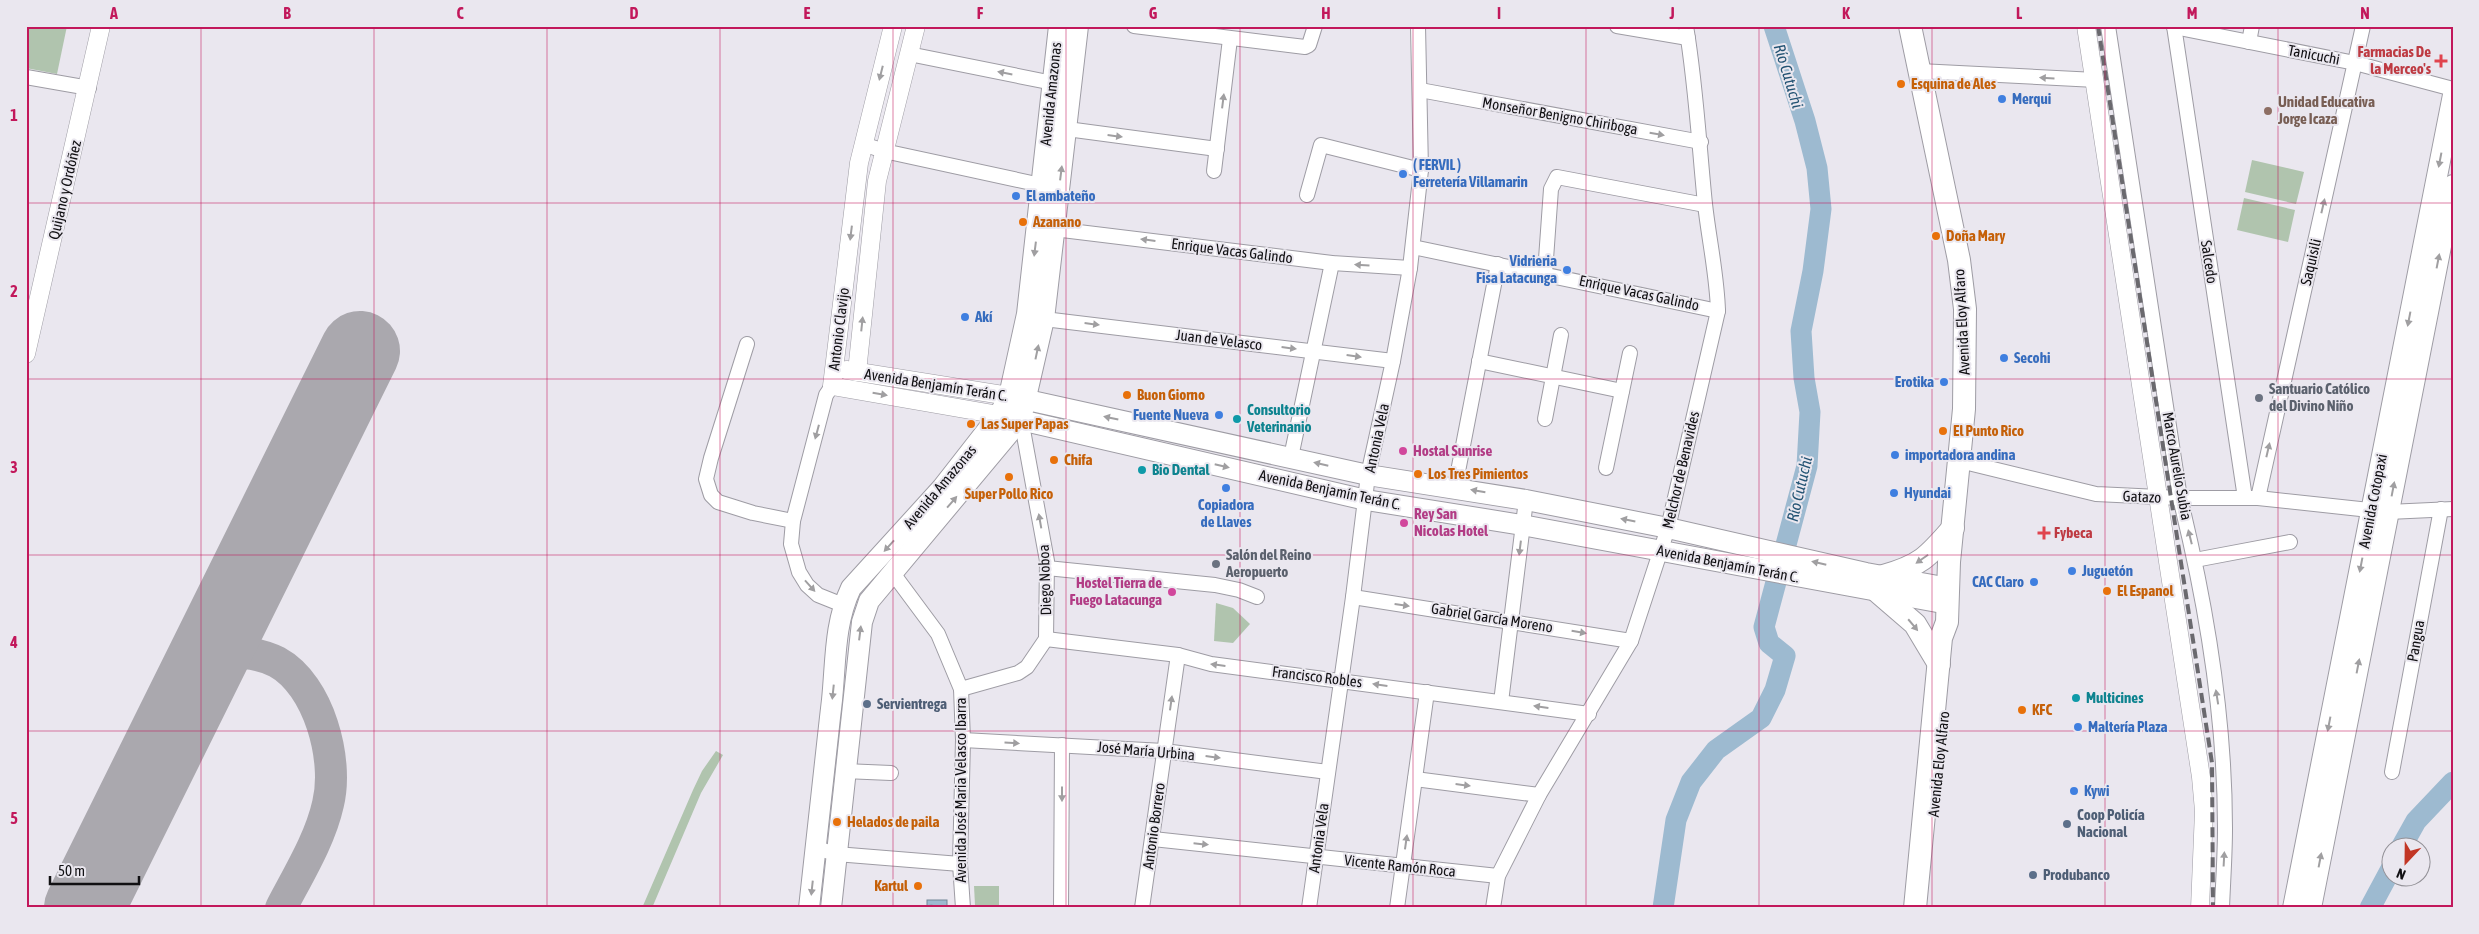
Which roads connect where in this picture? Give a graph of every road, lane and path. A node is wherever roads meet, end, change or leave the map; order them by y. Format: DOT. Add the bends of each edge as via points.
graph roads {
  1 [pos="101,26"];
  2 [pos="893,26"];
  3 [pos="916,26"];
  4 [pos="1058,26"];
  5 [pos="1078,26"];
  6 [pos="1134,26"];
  7 [pos="1315,26"];
  8 [pos="1418,26"];
  9 [pos="1910,26"];
  10 [pos="2086,26"];
  11 [pos="2108,26"];
  12 [pos="2174,26"];
  13 [pos="2252,26"];
  14 [pos="2363,26"];
  15 [pos="1624,27"];
  16 [pos="1687,32"];
  17 [pos="1230,39"];
  18 [pos="2248,42"];
  19 [pos="909,54"];
  20 [pos="2355,63"];
  21 [pos="1919,70"];
  22 [pos="26,77"];
  23 [pos="2096,80"];
  24 [pos="1052,82"];
  25 [pos="89,88"];
  26 [pos="2453,89"];
  27 [pos="1420,90"];
  28 [pos="2453,95"];
  29 [pos="1067,130"];
  30 [pos="1701,142"];
  31 [pos="864,144"];
  32 [pos="1217,149"];
  33 [pos="884,151"];
  34 [pos="1421,170"];
  35 [pos="1214,171"];
  36 [pos="1041,185"];
  37 [pos="2453,185"];
  38 [pos="1307,195"];
  39 [pos="1705,205"];
  40 [pos="1054,229"];
  41 [pos="1413,246"];
  42 [pos="1332,263"];
  43 [pos="1498,264"];
  44 [pos="1410,268"];
  45 [pos="1545,273"];
  46 [pos="2424,288"];
  47 [pos="1718,310"];
  48 [pos="1044,318"];
  49 [pos="1561,334"];
  50 [pos="747,344"];
  51 [pos="1315,351"];
  52 [pos="1630,353"];
  53 [pos="26,354"];
  54 [pos="1479,361"];
  55 [pos="1393,362"];
  56 [pos="834,367"];
  57 [pos="857,372"];
  58 [pos="1552,377"];
  59 [pos="832,386"];
  60 [pos="1622,391"];
  61 [pos="1017,398"];
  62 [pos="999,416"];
  63 [pos="1545,419"];
  64 [pos="1021,420"];
  65 [pos="1291,457"];
  66 [pos="1960,461"];
  67 [pos="1606,468"];
  68 [pos="1368,475"];
  69 [pos="1455,487"];
  70 [pos="2159,498"];
  71 [pos="2180,498"];
  72 [pos="2251,498"];
  73 [pos="1366,500"];
  74 [pos="1526,500"];
  75 [pos="2447,509"];
  76 [pos="2380,511"];
  77 [pos="793,521"];
  78 [pos="1522,525"];
  79 [pos="1953,528"];
  80 [pos="1672,529"];
  81 [pos="2290,542"];
  82 [pos="1667,552"];
  83 [pos="2196,560"];
  84 [pos="1047,568"];
  85 [pos="892,572"];
  86 [pos="1872,583"];
  87 [pos="1257,597"];
  88 [pos="1353,598"];
  89 [pos="843,605"];
  90 [pos="1948,605"];
  91 [pos="1511,620"];
  92 [pos="1046,640"];
  93 [pos="1631,641"];
  94 [pos="1178,655"];
  95 [pos="1939,664"];
  96 [pos="1341,680"];
  97 [pos="961,689"];
  98 [pos="1426,692"];
  99 [pos="1501,702"];
  100 [pos="1589,714"];
  101 [pos="963,740"];
  102 [pos="1062,745"];
  103 [pos="1164,751"];
  104 [pos="844,771"];
  105 [pos="1328,772"];
  106 [pos="2392,772"];
  107 [pos="891,774"];
  108 [pos="1415,779"];
  109 [pos="1539,795"];
  110 [pos="2323,802"];
  111 [pos="1152,839"];
  112 [pos="816,848"];
  113 [pos="836,854"];
  114 [pos="1316,856"];
  115 [pos="960,864"];
  116 [pos="1403,866"];
  117 [pos="1498,876"];
  118 [pos="810,908"];
  119 [pos="831,908"];
  120 [pos="963,908"];
  121 [pos="1061,908"];
  122 [pos="1142,908"];
  123 [pos="1309,908"];
  124 [pos="1397,908"];
  125 [pos="1493,908"];
  126 [pos="1915,908"];
  127 [pos="1927,908"];
  128 [pos="2200,908"];
  129 [pos="2222,908"];
  130 [pos="2293,908"];
  131 [pos="2311,908"];
  1 -- 25 [label="street, Quijano y Ordóñez"];
  2 -- 31 [label="street, Antonio Clavijo, one-way"];
  3 -- 19 [label="street, Antonio Clavijo"];
  4 -- 24 [label="main road, Avenida Amazonas"];
  5 -- 29 [label="main road, Avenida Amazonas"];
  6 -- 17 [label="street"];
  7 -- 17 [label="street" via="1309,45 1305,47"];
  8 -- 27 [label="street, Antonia Vela"];
  9 -- 21 [label="main road, Avenida Eloy Alfaro"];
  10 -- 23 [label="street, Marco Aurelio Subia"];
  11 -- 71 [label="street, Marco Aurelio Subia"];
  12 -- 18 [label="street, Tanicuchi"];
  12 -- 72 [label="street, Salcedo"];
  13 -- 18 [label="street"];
  14 -- 20 [label="street, Saquisili"];
  15 -- 16 [label="street"];
  16 -- 30 [label="street, Melchor de Benavides"];
  32 -- 17 [label="street, one-way"];
  18 -- 20 [label="street, Tanicuchi"];
  24 -- 19 [label="street, one-way"];
  19 -- 33 [label="street, Antonio Clavijo"];
  20 -- 26 [label="street, Tanicuchi"];
  72 -- 20 [label="street, Saquisili, one-way"];
  23 -- 21 [label="street, one-way"];
  21 -- 66 [label="main road, Avenida Eloy Alfaro" via="1959,260 1965,309"];
  22 -- 25 [label="street"];
  23 -- 70 [label="street, Marco Aurelio Subia"];
  24 -- 36 [label="main road, Avenida Amazonas"];
  25 -- 53 [label="street, Quijano y Ordóñez"];
  27 -- 30 [label="street, Monseñor Benigno Chiriboga, one-way"];
  27 -- 34 [label="street, Antonia Vela"];
  28 -- 46 [label="main road, Avenida Cotopaxi, one-way"];
  29 -- 32 [label="street, one-way"];
  40 -- 29 [label="main road, Avenida Amazonas, one-way"];
  30 -- 39 [label="street, Melchor de Benavides"];
  31 -- 33 [label="street"];
  31 -- 56 [label="street, Antonio Clavijo, one-way"];
  32 -- 35 [label="street"];
  33 -- 36 [label="street"];
  57 -- 33 [label="street, Antonio Clavijo, one-way" via="877,181"];
  34 -- 38 [label="street" via="1320,145"];
  34 -- 41 [label="street, Antonia Vela"];
  36 -- 61 [label="main road, Avenida Amazonas, one-way"];
  46 -- 37 [label="main road, Avenida Cotopaxi, one-way"];
  39 -- 45 [label="street" via="1561,176 1554,179 1551,189"];
  39 -- 47 [label="street, Melchor de Benavides"];
  42 -- 40 [label="street, Enrique Vacas Galindo, one-way"];
  40 -- 48 [label="main road, Avenida Amazonas"];
  41 -- 43 [label="street, Enrique Vacas Galindo"];
  41 -- 44 [label="street, Antonia Vela"];
  44 -- 42 [label="street, Enrique Vacas Galindo, one-way"];
  42 -- 51 [label="street"];
  43 -- 45 [label="street, Enrique Vacas Galindo"];
  43 -- 54 [label="street"];
  44 -- 55 [label="street, Antonia Vela"];
  45 -- 47 [label="street, Enrique Vacas Galindo"];
  46 -- 76 [label="main road, Avenida Cotopaxi"];
  47 -- 80 [label="street, Melchor de Benavides"];
  48 -- 51 [label="street, Juan de Velasco, one-way"];
  61 -- 48 [label="main road, Avenida Amazonas, one-way"];
  49 -- 58 [label="street"];
  50 -- 77 [label="street" via="706,479 711,495 718,502"];
  51 -- 55 [label="street, Juan de Velasco, one-way"];
  51 -- 65 [label="street"];
  52 -- 60 [label="street"];
  54 -- 58 [label="street"];
  54 -- 69 [label="street"];
  55 -- 68 [label="street, Antonia Vela"];
  56 -- 57 [label="street, Avenida Benjamín Terán C."];
  56 -- 59 [label="street, Antonio Clavijo"];
  57 -- 61 [label="street, Avenida Benjamín Terán C."];
  58 -- 60 [label="street"];
  58 -- 63 [label="street"];
  59 -- 62 [label="street, Avenida Benjamín Terán C., one-way"];
  59 -- 77 [label="street, Antonio Clavijo, one-way" via="826,395"];
  60 -- 67 [label="street"];
  61 -- 62 [label="main road, Avenida Amazonas"];
  61 -- 64 [label="main road"];
  65 -- 61 [label="main road, Avenida Benjamín Terán C., one-way"];
  62 -- 64 [label="main road, Avenida Benjamín Terán C."];
  62 -- 89 [label="main road, Avenida Amazonas, one-way" via="942,488 851,588"];
  64 -- 73 [label="main road, Avenida Benjamín Terán C., one-way"];
  84 -- 64 [label="street, Diego Noboa, one-way"];
  85 -- 64 [label="main road, Avenida Amazonas, one-way"];
  68 -- 65 [label="main road, Avenida Benjamín Terán C., one-way"];
  66 -- 70 [label="street, Gatazo" via="2096,494"];
  66 -- 79 [label="main road, Avenida Eloy Alfaro"];
  68 -- 69 [label="main road, Avenida Benjamín Terán C."];
  68 -- 73 [label="street, Antonia Vela"];
  74 -- 69 [label="main road, Avenida Benjamín Terán C., one-way"];
  70 -- 71 [label="street, Gatazo"];
  70 -- 128 [label="street, Marco Aurelio Subia" via="2201,777 2204,811"];
  71 -- 72 [label="street, Gatazo"];
  83 -- 71 [label="street, Marco Aurelio Subia, one-way"];
  72 -- 76 [label="street, Gatazo"];
  73 -- 78 [label="main road, Avenida Benjamín Terán C."];
  73 -- 88 [label="street, Antonia Vela"];
  74 -- 78 [label="street"];
  80 -- 74 [label="main road, Avenida Benjamín Terán C., one-way"];
  75 -- 76 [label="street, Pangua"];
  75 -- 106 [label="street, Pangua"];
  76 -- 110 [label="main road, Avenida Cotopaxi"];
  77 -- 89 [label="street, Antonio Clavijo, one-way" via="791,544 799,572 818,595"];
  78 -- 82 [label="main road, Avenida Benjamín Terán C."];
  78 -- 91 [label="street, one-way"];
  79 -- 86 [label="main road, one-way" via="1931,553 1908,570"];
  79 -- 90 [label="main road, Avenida Eloy Alfaro" via="1948,562"];
  80 -- 82 [label="street, Melchor de Benavides"];
  86 -- 80 [label="main road, Avenida Benjamín Terán C., one-way"];
  81 -- 83 [label="street"];
  82 -- 86 [label="main road, Avenida Benjamín Terán C."];
  82 -- 93 [label="street, Melchor de Benavides"];
  129 -- 83 [label="street, Marco Aurelio Subia, one-way" via="2225,828 2218,706"];
  84 -- 87 [label="street" via="1216,585"];
  84 -- 92 [label="street, Diego Noboa"];
  85 -- 97 [label="street, Avenida José Maria Velasco Ibarra" via="938,634"];
  104 -- 85 [label="main road, Avenida Amazonas, one-way" via="862,622 869,601"];
  86 -- 90 [label="main road, Avenida Benjamín Terán C."];
  86 -- 95 [label="main road, one-way" via="1915,624"];
  88 -- 91 [label="street, Gabriel García Moreno, one-way"];
  88 -- 96 [label="street, Antonia Vela"];
  89 -- 112 [label="main road, Avenida Amazonas, one-way" via="837,632"];
  90 -- 95 [label="main road, Avenida Eloy Alfaro"];
  90 -- 127 [label="main road, Avenida Eloy Alfaro" via="1953,636 1937,770"];
  91 -- 93 [label="street, Gabriel García Moreno, one-way"];
  91 -- 99 [label="street"];
  92 -- 94 [label="street, Francisco Robles"];
  92 -- 97 [label="street" via="1028,667 1018,673"];
  93 -- 100 [label="street, Melchor de Benavides"];
  96 -- 94 [label="street, Francisco Robles, one-way" via="1211,664"];
  103 -- 94 [label="street, Antonio Borrero, one-way"];
  95 -- 126 [label="main road, Avenida Eloy Alfaro"];
  98 -- 96 [label="street, Francisco Robles, one-way"];
  96 -- 105 [label="street, Antonia Vela"];
  97 -- 101 [label="street, Avenida José Maria Velasco Ibarra"];
  98 -- 99 [label="street, Francisco Robles"];
  98 -- 108 [label="street"];
  100 -- 99 [label="street, Francisco Robles, one-way"];
  100 -- 109 [label="street, Melchor de Benavides"];
  101 -- 102 [label="street, José María Urbina, one-way"];
  101 -- 115 [label="street, Avenida José Maria Velasco Ibarra"];
  102 -- 103 [label="street, José María Urbina"];
  102 -- 121 [label="street, one-way"];
  103 -- 105 [label="street, José María Urbina, one-way"];
  103 -- 111 [label="street, Antonio Borrero"];
  104 -- 107 [label="street"];
  104 -- 113 [label="main road, Avenida Amazonas"];
  105 -- 114 [label="street, Antonia Vela"];
  108 -- 109 [label="street, one-way"];
  116 -- 108 [label="street, one-way"];
  109 -- 117 [label="street, Melchor de Benavides"];
  110 -- 130 [label="main road, Avenida Cotopaxi"];
  131 -- 110 [label="main road, Avenida Cotopaxi, one-way"];
  111 -- 114 [label="street, Vicente Ramón Roca, one-way"];
  111 -- 122 [label="street, Antonio Borrero"];
  112 -- 113 [label="street"];
  112 -- 118 [label="main road, Avenida Amazonas, one-way"];
  113 -- 115 [label="street"];
  113 -- 119 [label="main road, Avenida Amazonas"];
  114 -- 116 [label="street, Vicente Ramón Roca"];
  114 -- 123 [label="street, Antonia Vela"];
  115 -- 120 [label="street, Avenida José Maria Velasco Ibarra"];
  116 -- 117 [label="street, Vicente Ramón Roca"];
  116 -- 124 [label="street"];
  117 -- 125 [label="street, Melchor de Benavides"];
}
